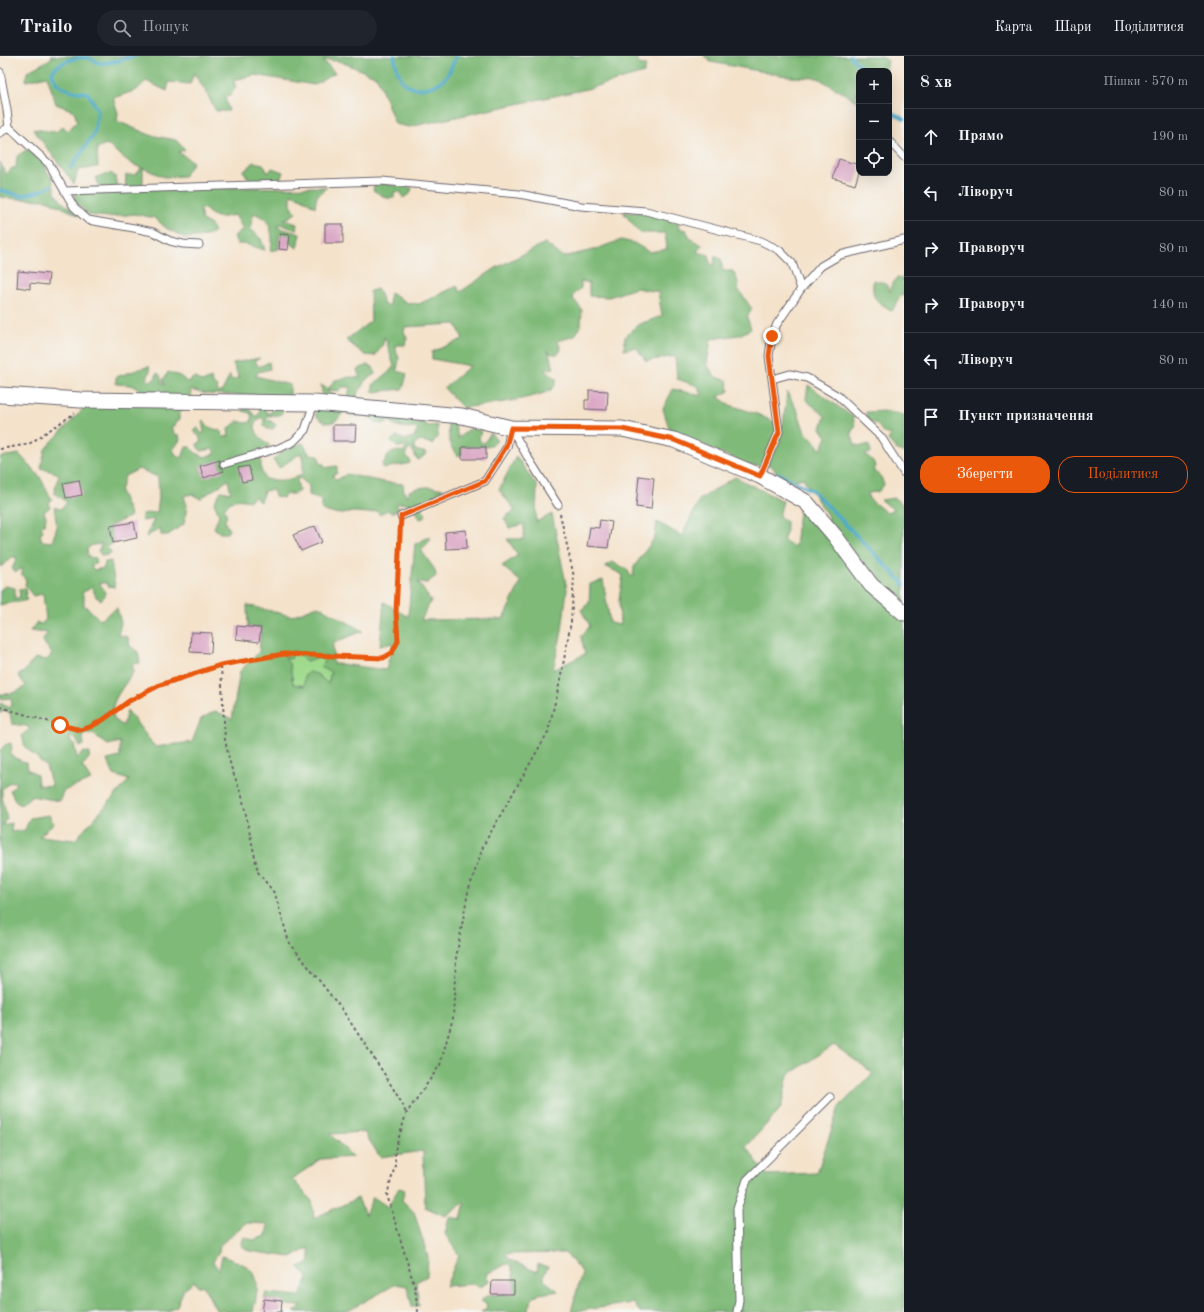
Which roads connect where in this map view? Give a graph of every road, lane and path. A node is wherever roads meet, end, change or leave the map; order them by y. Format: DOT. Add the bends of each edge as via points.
graph roads {
  1 [pos="0,72"];
  2 [pos="9,127"];
  3 [pos="0,133"];
  4 [pos="892,144"];
  5 [pos="904,157"];
  6 [pos="65,191"];
  7 [pos="904,240"];
  8 [pos="199,245"];
  9 [pos="801,289"];
  10 [pos="772,379"];
  11 [pos="0,395"];
  12 [pos="81,400"];
  13 [pos="314,403"];
  14 [pos="511,428"];
  15 [pos="0,449"];
  16 [pos="224,464"];
  17 [pos="904,474"];
  18 [pos="760,476"];
  19 [pos="558,505"];
  20 [pos="401,516"];
  21 [pos="904,613"];
  22 [pos="221,665"];
  23 [pos="0,707"];
  24 [pos="830,1097"];
  25 [pos="406,1114"];
  26 [pos="418,1312"];
  27 [pos="737,1312"];
  1 -- 2 [label="lane"];
  2 -- 3 [label="lane"];
  2 -- 6 [label="lane" via="49,164"];
  4 -- 5 [label="lane"];
  6 -- 8 [label="lane" via="74,207 88,220 153,232 177,242"];
  6 -- 9 [label="lane" via="382,181 519,194 581,206 646,211 761,241 779,250 792,263"];
  7 -- 9 [label="lane" via="840,255 821,266"];
  9 -- 10 [label="lane" via="777,324 772,336 769,356"];
  10 -- 17 [label="lane" via="790,374 807,378 838,396 881,437"];
  10 -- 18 [label="lane" via="779,432"];
  11 -- 12 [label="street"];
  12 -- 13 [label="street"];
  12 -- 15 [label="path" via="77,412 29,444"];
  13 -- 14 [label="street" via="462,416"];
  13 -- 16 [label="lane" via="304,430 294,442"];
  14 -- 18 [label="street" via="622,429 674,440"];
  14 -- 19 [label="lane"];
  14 -- 20 [label="lane" via="506,447 485,481"];
  18 -- 21 [label="street" via="806,502 871,585"];
  19 -- 25 [label="path" via="574,577 571,622 548,732 484,844 468,892 456,958 453,1018 440,1065"];
  20 -- 22 [label="path" via="396,611 398,641 392,653 383,658 284,654"];
  22 -- 23 [label="path" via="160,685 129,701 103,720 81,730"];
  22 -- 25 [label="path" via="225,740 231,767 242,796 258,872 275,894 289,942 343,1011 403,1105"];
  24 -- 27 [label="lane" via="747,1180 737,1209"];
  25 -- 26 [label="path" via="395,1150 395,1166 387,1195 416,1288"];
}
